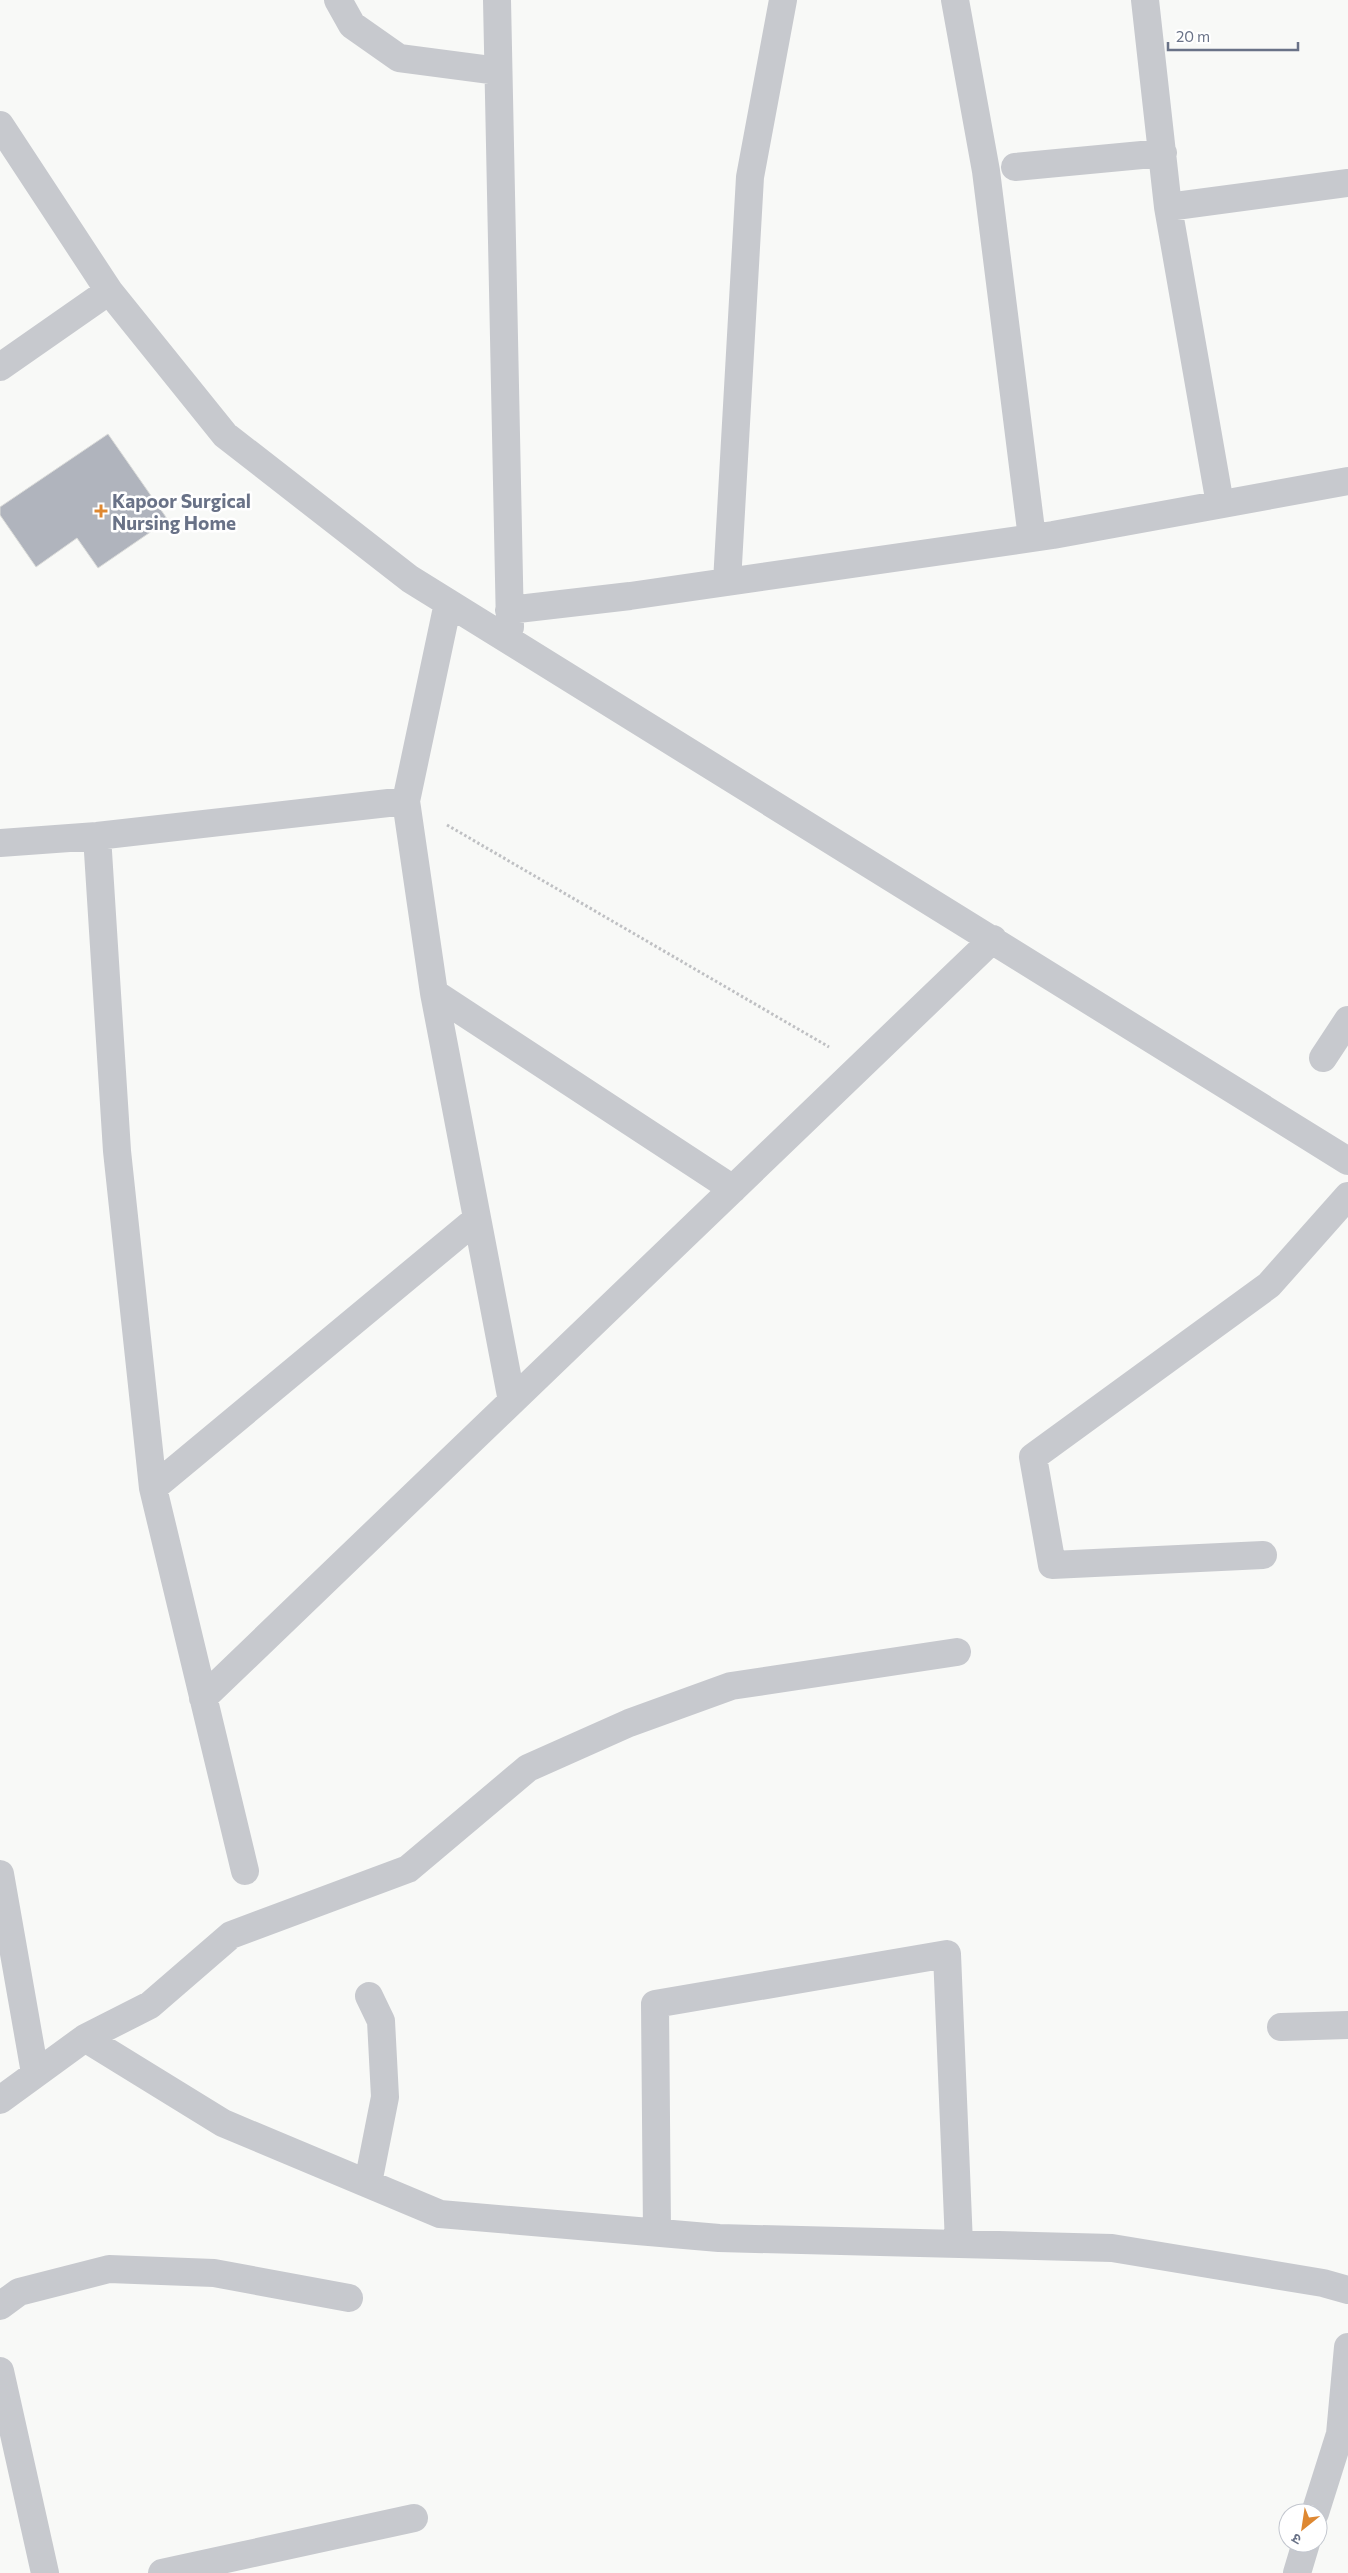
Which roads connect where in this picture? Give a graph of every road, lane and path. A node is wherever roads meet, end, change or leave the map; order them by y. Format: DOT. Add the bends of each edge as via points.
graph roads {
  1 [pos="338,0"];
  2 [pos="496,0"];
  3 [pos="783,0"];
  4 [pos="956,0"];
  5 [pos="1145,0"];
  6 [pos="498,70"];
  7 [pos="0,124"];
  8 [pos="1163,153"];
  9 [pos="1015,167"];
  10 [pos="1348,183"];
  11 [pos="1168,207"];
  12 [pos="109,291"];
  13 [pos="0,367"];
  14 [pos="1348,481"];
  15 [pos="1220,504"];
  16 [pos="1032,538"];
  17 [pos="727,582"];
  18 [pos="448,602"];
  19 [pos="509,610"];
  20 [pos="510,641"];
  21 [pos="406,801"];
  22 [pos="97,836"];
  23 [pos="0,843"];
  24 [pos="993,940"];
  25 [pos="434,993"];
  26 [pos="1348,1020"];
  27 [pos="1323,1058"];
  28 [pos="861,1066"];
  29 [pos="1348,1161"];
  30 [pos="733,1189"];
  31 [pos="1348,1196"];
  32 [pos="478,1219"];
  33 [pos="512,1401"];
  34 [pos="153,1488"];
  35 [pos="1263,1555"];
  36 [pos="957,1652"];
  37 [pos="203,1698"];
  38 [pos="245,1871"];
  39 [pos="0,1874"];
  40 [pos="370,1996"];
  41 [pos="1348,2025"];
  42 [pos="1281,2027"];
  43 [pos="85,2038"];
  44 [pos="35,2073"];
  45 [pos="0,2100"];
  46 [pos="368,2183"];
  47 [pos="657,2232"];
  48 [pos="959,2244"];
  49 [pos="1348,2290"];
  50 [pos="349,2298"];
  51 [pos="0,2306"];
  52 [pos="1348,2347"];
  53 [pos="0,2371"];
  54 [pos="1318,2503"];
  55 [pos="414,2518"];
  56 [pos="1303,2553"];
  57 [pos="45,2573"];
  58 [pos="162,2573"];
  59 [pos="1297,2573"];
  1 -- 6 [label="street" via="352,25 399,58"];
  2 -- 6 [label="street"];
  3 -- 17 [label="street" via="750,177"];
  4 -- 16 [label="street" via="986,171"];
  5 -- 8 [label="street"];
  6 -- 19 [label="street"];
  7 -- 12 [label="street"];
  8 -- 9 [label="street"];
  8 -- 11 [label="street"];
  10 -- 11 [label="street"];
  11 -- 15 [label="street"];
  12 -- 13 [label="street"];
  12 -- 18 [label="street" via="224,434 410,579"];
  14 -- 15 [label="street"];
  15 -- 16 [label="street"];
  16 -- 17 [label="street"];
  17 -- 19 [label="street"];
  18 -- 20 [label="street"];
  18 -- 21 [label="street"];
  19 -- 20 [label="street"];
  20 -- 24 [label="street"];
  21 -- 22 [label="street"];
  21 -- 25 [label="street"];
  21 -- 28 [label="path"];
  22 -- 23 [label="street"];
  22 -- 34 [label="street" via="117,1151"];
  24 -- 28 [label="street"];
  24 -- 29 [label="street"];
  25 -- 30 [label="street"];
  25 -- 32 [label="street"];
  26 -- 27 [label="street"];
  28 -- 30 [label="street"];
  30 -- 33 [label="street"];
  31 -- 35 [label="street" via="1269,1285 1033,1457 1052,1565"];
  32 -- 33 [label="street"];
  32 -- 34 [label="street"];
  33 -- 37 [label="street"];
  34 -- 37 [label="street"];
  36 -- 43 [label="street" via="731,1686 612,1730 528,1768 408,1869 231,1935 150,2005"];
  37 -- 38 [label="street"];
  39 -- 44 [label="street"];
  40 -- 46 [label="street" via="381,2021 384,2097"];
  41 -- 42 [label="street"];
  43 -- 44 [label="street"];
  43 -- 46 [label="street" via="223,2123"];
  44 -- 45 [label="street"];
  46 -- 47 [label="street" via="440,2214"];
  47 -- 48 [label="street" via="729,2238"];
  47 -- 48 [label="street" via="654,2004 947,1954"];
  48 -- 49 [label="street" via="1112,2248 1323,2283"];
  50 -- 51 [label="street" via="214,2273 109,2269 20,2292"];
  52 -- 54 [label="street" via="1340,2434"];
  53 -- 57 [label="street"];
  55 -- 58 [label="street"];
  56 -- 59 [label="street"];
}
